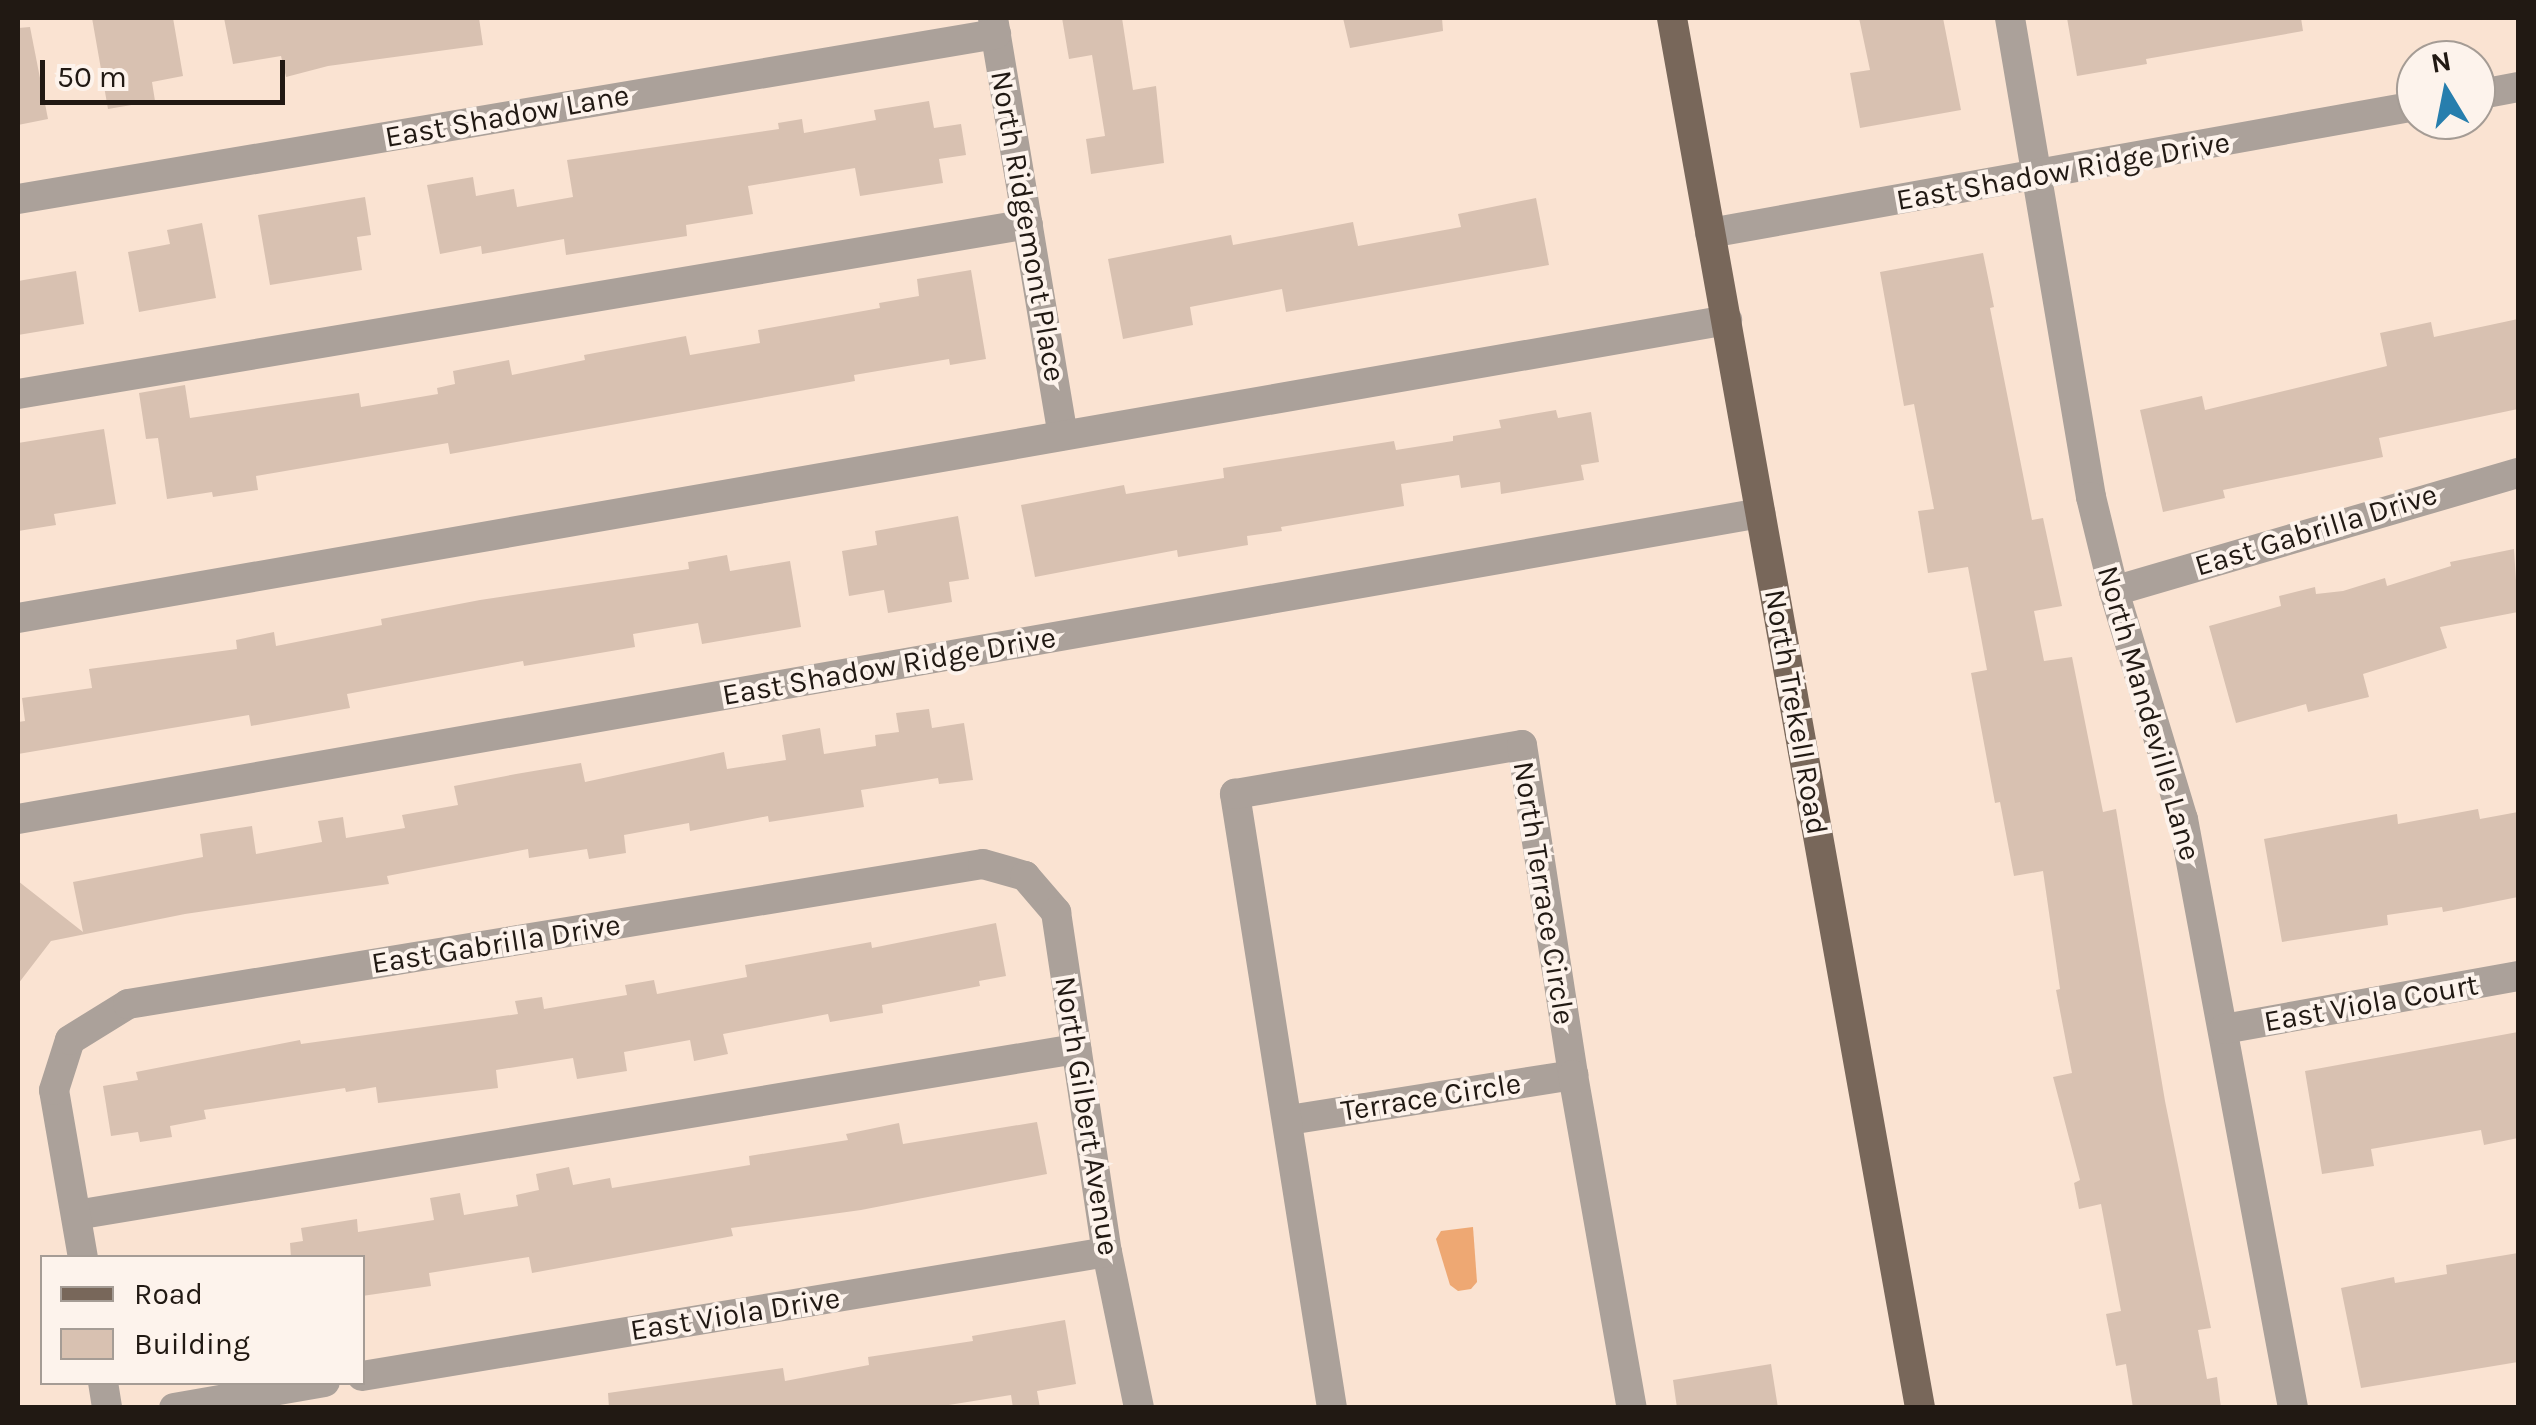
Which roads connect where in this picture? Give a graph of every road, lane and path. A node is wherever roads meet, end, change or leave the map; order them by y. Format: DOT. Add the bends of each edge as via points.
graph roads {
  1 [pos="1672,18"];
  2 [pos="2010,18"];
  3 [pos="994,26"];
  4 [pos="2396,110"];
  5 [pos="2038,176"];
  6 [pos="18,199"];
  7 [pos="1028,224"];
  8 [pos="1710,233"];
  9 [pos="1727,320"];
  10 [pos="18,394"];
  11 [pos="1064,435"];
  12 [pos="2518,473"];
  13 [pos="1760,512"];
  14 [pos="2114,590"];
  15 [pos="18,618"];
  16 [pos="18,819"];
  17 [pos="983,864"];
  18 [pos="2518,976"];
  19 [pos="2224,1029"];
  20 [pos="1076,1049"];
  21 [pos="1573,1075"];
  22 [pos="1289,1120"];
  23 [pos="76,1215"];
  24 [pos="1107,1252"];
  25 [pos="82,1255"];
  26 [pos="365,1376"];
  27 [pos="308,1385"];
  28 [pos="174,1408"];
  29 [pos="1139,1408"];
  30 [pos="1332,1408"];
  31 [pos="1632,1408"];
  32 [pos="1920,1408"];
  33 [pos="2293,1408"];
  1 -- 8 [label="main road, North Trekell Road"];
  2 -- 5 [label="street, North Mandeville Lane"];
  3 -- 6 [label="street, East Shadow Lane"];
  3 -- 7 [label="street, North Ridgemont Place"];
  4 -- 5 [label="street, East Shadow Ridge Drive"];
  5 -- 8 [label="street, East Shadow Ridge Drive"];
  5 -- 14 [label="street, North Mandeville Lane" via="2091,497"];
  7 -- 10 [label="street"];
  7 -- 11 [label="street, North Ridgemont Place"];
  8 -- 9 [label="main road, North Trekell Road"];
  9 -- 11 [label="street"];
  9 -- 13 [label="main road, North Trekell Road"];
  11 -- 15 [label="street"];
  12 -- 14 [label="street, East Gabrilla Drive"];
  13 -- 16 [label="street, East Shadow Ridge Drive"];
  13 -- 32 [label="main road, North Trekell Road"];
  14 -- 19 [label="street, North Mandeville Lane" via="2183,818"];
  17 -- 20 [label="street, North Gilbert Avenue" via="1025,876 1056,912"];
  17 -- 23 [label="street, East Gabrilla Drive" via="128,1004 70,1040 54,1090"];
  18 -- 19 [label="street, East Viola Court"];
  19 -- 33 [label="street, North Mandeville Lane"];
  20 -- 23 [label="street"];
  20 -- 24 [label="street, North Gilbert Avenue"];
  21 -- 22 [label="street, Terrace Circle"];
  21 -- 22 [label="street, North Terrace Circle" via="1522,745 1234,794"];
  21 -- 31 [label="street, North Terrace Circle"];
  22 -- 30 [label="street, North Terrace Circle"];
  23 -- 25 [label="street"];
  24 -- 26 [label="street, East Viola Drive"];
  24 -- 29 [label="street, North Gilbert Avenue"];
  27 -- 28 [label="street"];
}
